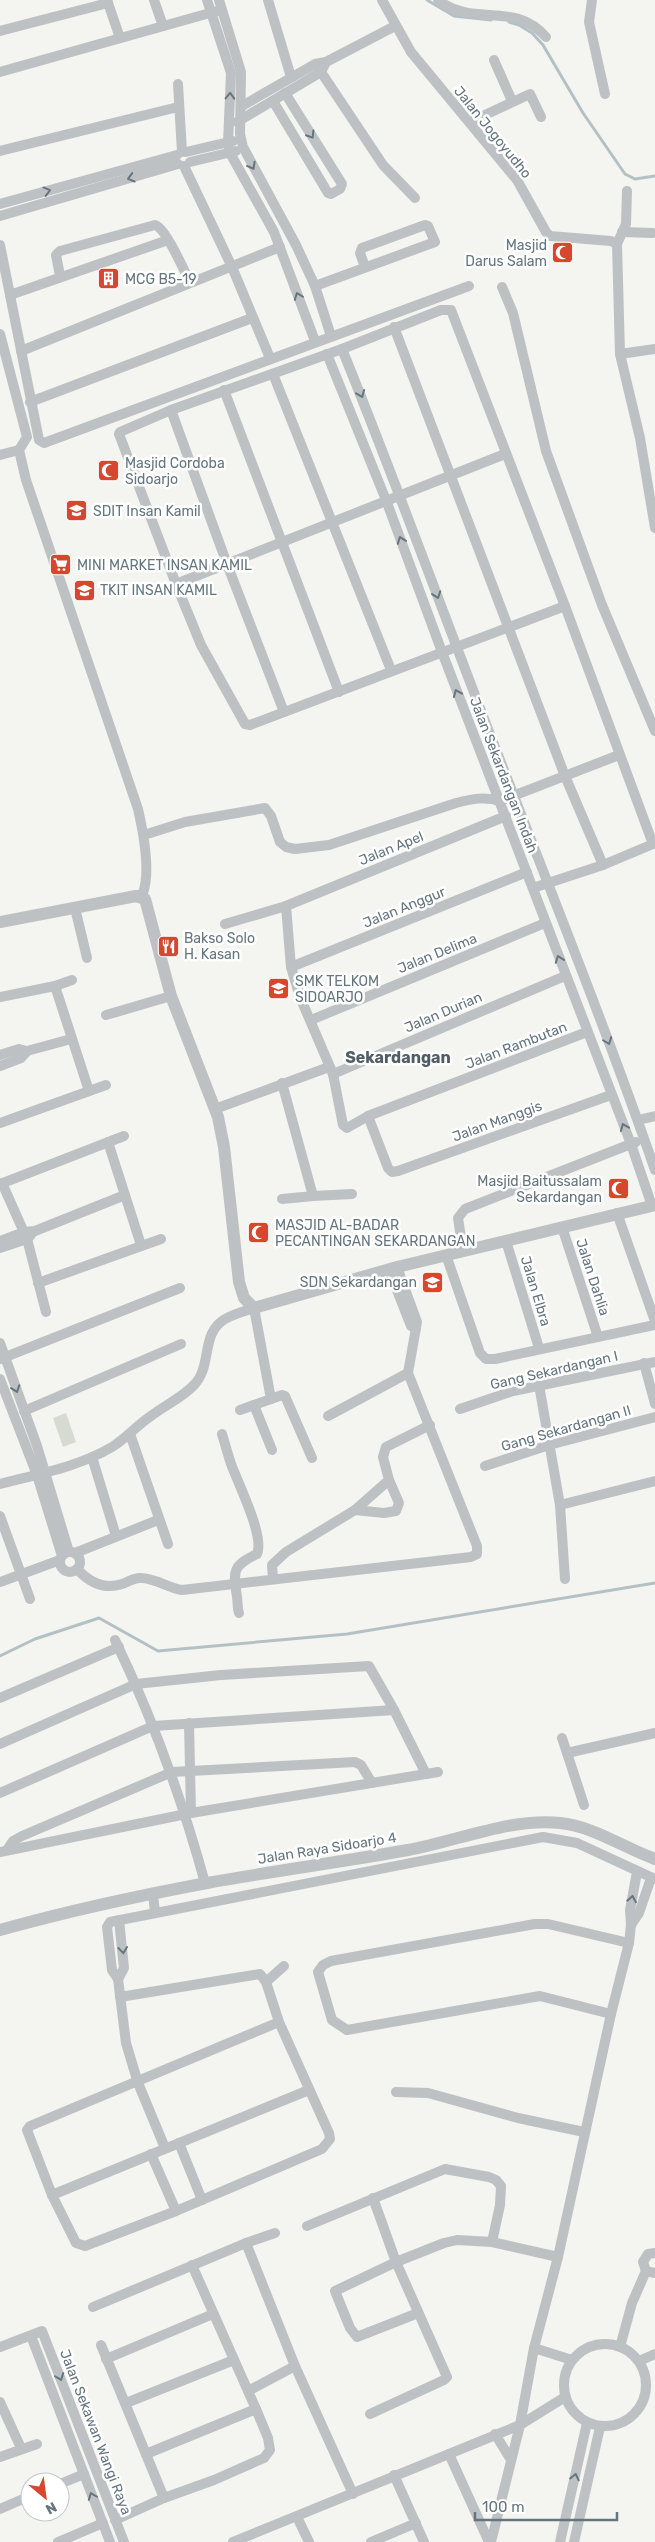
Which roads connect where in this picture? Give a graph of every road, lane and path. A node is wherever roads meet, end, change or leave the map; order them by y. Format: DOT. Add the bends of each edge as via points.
graph roads {
  1 [pos="154,0"];
  2 [pos="207,0"];
  3 [pos="268,0"];
  4 [pos="382,0"];
  5 [pos="438,0"];
  6 [pos="592,0"];
  7 [pos="107,1"];
  8 [pos="221,4"];
  9 [pos="211,13"];
  10 [pos="163,26"];
  11 [pos="395,26"];
  12 [pos="0,31"];
  13 [pos="546,37"];
  14 [pos="120,38"];
  15 [pos="494,60"];
  16 [pos="321,66"];
  17 [pos="0,72"];
  18 [pos="291,77"];
  19 [pos="178,84"];
  20 [pos="285,93"];
  21 [pos="605,94"];
  22 [pos="273,101"];
  23 [pos="512,101"];
  24 [pos="242,106"];
  25 [pos="178,107"];
  26 [pos="541,117"];
  27 [pos="241,122"];
  28 [pos="470,122"];
  29 [pos="229,124"];
  30 [pos="242,144"];
  31 [pos="229,148"];
  32 [pos="0,151"];
  33 [pos="183,159"];
  34 [pos="627,191"];
  35 [pos="415,198"];
  36 [pos="0,204"];
  37 [pos="0,216"];
  38 [pos="622,232"];
  39 [pos="653,233"];
  40 [pos="168,240"];
  41 [pos="616,244"];
  42 [pos="0,245"];
  43 [pos="280,247"];
  44 [pos="232,267"];
  45 [pos="365,267"];
  46 [pos="60,276"];
  47 [pos="190,282"];
  48 [pos="315,286"];
  49 [pos="469,286"];
  50 [pos="502,287"];
  51 [pos="10,295"];
  52 [pos="252,318"];
  53 [pos="394,327"];
  54 [pos="0,334"];
  55 [pos="331,336"];
  56 [pos="315,341"];
  57 [pos="342,349"];
  58 [pos="655,349"];
  59 [pos="21,351"];
  60 [pos="327,354"];
  61 [pos="620,354"];
  62 [pos="270,358"];
  63 [pos="273,374"];
  64 [pos="224,390"];
  65 [pos="30,402"];
  66 [pos="171,410"];
  67 [pos="19,450"];
  68 [pos="505,454"];
  69 [pos="0,455"];
  70 [pos="452,476"];
  71 [pos="401,495"];
  72 [pos="386,500"];
  73 [pos="331,522"];
  74 [pos="655,528"];
  75 [pos="282,543"];
  76 [pos="227,564"];
  77 [pos="176,584"];
  78 [pos="566,606"];
  79 [pos="510,627"];
  80 [pos="456,646"];
  81 [pos="442,652"];
  82 [pos="391,670"];
  83 [pos="339,692"];
  84 [pos="284,712"];
  85 [pos="655,731"];
  86 [pos="619,755"];
  87 [pos="565,776"];
  88 [pos="514,797"];
  89 [pos="500,801"];
  90 [pos="506,816"];
  91 [pos="144,835"];
  92 [pos="654,844"];
  93 [pos="603,865"];
  94 [pos="527,872"];
  95 [pos="549,882"];
  96 [pos="533,888"];
  97 [pos="136,896"];
  98 [pos="286,906"];
  99 [pos="75,908"];
  100 [pos="0,922"];
  101 [pos="546,923"];
  102 [pos="225,924"];
  103 [pos="87,958"];
  104 [pos="291,967"];
  105 [pos="565,976"];
  106 [pos="72,980"];
  107 [pos="55,986"];
  108 [pos="171,996"];
  109 [pos="0,997"];
  110 [pos="597,1014"];
  111 [pos="106,1015"];
  112 [pos="311,1020"];
  113 [pos="582,1020"];
  114 [pos="587,1032"];
  115 [pos="71,1039"];
  116 [pos="27,1051"];
  117 [pos="0,1056"];
  118 [pos="0,1066"];
  119 [pos="331,1071"];
  120 [pos="282,1083"];
  121 [pos="106,1085"];
  122 [pos="89,1091"];
  123 [pos="611,1095"];
  124 [pos="215,1109"];
  125 [pos="368,1116"];
  126 [pos="655,1116"];
  127 [pos="638,1120"];
  128 [pos="0,1123"];
  129 [pos="124,1136"];
  130 [pos="644,1139"];
  131 [pos="108,1142"];
  132 [pos="631,1144"];
  133 [pos="655,1170"];
  134 [pos="1,1183"];
  135 [pos="352,1194"];
  136 [pos="126,1195"];
  137 [pos="313,1196"];
  138 [pos="282,1199"];
  139 [pos="653,1205"];
  140 [pos="617,1213"];
  141 [pos="562,1227"];
  142 [pos="29,1234"];
  143 [pos="161,1239"];
  144 [pos="0,1241"];
  145 [pos="506,1241"];
  146 [pos="141,1245"];
  147 [pos="0,1248"];
  148 [pos="463,1251"];
  149 [pos="446,1255"];
  150 [pos="393,1268"];
  151 [pos="38,1283"];
  152 [pos="180,1288"];
  153 [pos="254,1308"];
  154 [pos="46,1312"];
  155 [pos="655,1323"];
  156 [pos="598,1337"];
  157 [pos="0,1343"];
  158 [pos="181,1344"];
  159 [pos="539,1348"];
  160 [pos="3,1362"];
  161 [pos="655,1362"];
  162 [pos="644,1363"];
  163 [pos="408,1372"];
  164 [pos="0,1379"];
  165 [pos="539,1385"];
  166 [pos="271,1399"];
  167 [pos="655,1404"];
  168 [pos="254,1405"];
  169 [pos="460,1409"];
  170 [pos="240,1410"];
  171 [pos="24,1411"];
  172 [pos="328,1416"];
  173 [pos="655,1417"];
  174 [pos="430,1425"];
  175 [pos="130,1434"];
  176 [pos="222,1434"];
  177 [pos="549,1445"];
  178 [pos="272,1450"];
  179 [pos="92,1457"];
  180 [pos="312,1458"];
  181 [pos="485,1466"];
  182 [pos="41,1474"];
  183 [pos="389,1480"];
  184 [pos="655,1481"];
  185 [pos="0,1484"];
  186 [pos="560,1504"];
  187 [pos="354,1510"];
  188 [pos="0,1516"];
  189 [pos="158,1520"];
  190 [pos="3,1533"];
  191 [pos="116,1536"];
  192 [pos="168,1544"];
  193 [pos="66,1555"];
  194 [pos="77,1569"];
  195 [pos="20,1574"];
  196 [pos="279,1579"];
  197 [pos="565,1579"];
  198 [pos="0,1582"];
  199 [pos="234,1585"];
  200 [pos="30,1599"];
  201 [pos="239,1612"];
  202 [pos="136,1684"];
  203 [pos="0,1698"];
  204 [pos="394,1710"];
  205 [pos="189,1723"];
  206 [pos="153,1726"];
  207 [pos="655,1733"];
  208 [pos="562,1738"];
  209 [pos="0,1744"];
  210 [pos="567,1753"];
  211 [pos="191,1771"];
  212 [pos="172,1772"];
  213 [pos="438,1772"];
  214 [pos="426,1774"];
  215 [pos="372,1783"];
  216 [pos="0,1793"];
  217 [pos="584,1805"];
  218 [pos="189,1814"];
  219 [pos="4,1851"];
  220 [pos="655,1859"];
  221 [pos="637,1872"];
  222 [pos="653,1879"];
  223 [pos="205,1883"];
  224 [pos="154,1895"];
  225 [pos="156,1912"];
  226 [pos="631,1925"];
  227 [pos="0,1930"];
  228 [pos="629,1943"];
  229 [pos="284,1966"];
  230 [pos="266,1982"];
  231 [pos="120,1997"];
  232 [pos="610,2014"];
  233 [pos="279,2022"];
  234 [pos="138,2083"];
  235 [pos="309,2090"];
  236 [pos="396,2092"];
  237 [pos="584,2132"];
  238 [pos="179,2143"];
  239 [pos="165,2148"];
  240 [pos="152,2154"];
  241 [pos="52,2195"];
  242 [pos="374,2198"];
  243 [pos="202,2200"];
  244 [pos="176,2211"];
  245 [pos="307,2226"];
  246 [pos="275,2233"];
  247 [pos="492,2242"];
  248 [pos="246,2243"];
  249 [pos="655,2253"];
  250 [pos="558,2257"];
  251 [pos="396,2262"];
  252 [pos="192,2265"];
  253 [pos="651,2272"];
  254 [pos="93,2307"];
  255 [pos="418,2313"];
  256 [pos="213,2314"];
  257 [pos="31,2336"];
  258 [pos="101,2346"];
  259 [pos="0,2347"];
  260 [pos="620,2347"];
  261 [pos="534,2348"];
  262 [pos="655,2354"];
  263 [pos="106,2359"];
  264 [pos="234,2360"];
  265 [pos="572,2360"];
  266 [pos="639,2361"];
  267 [pos="295,2366"];
  268 [pos="650,2374"];
  269 [pos="248,2391"];
  270 [pos="565,2397"];
  271 [pos="0,2402"];
  272 [pos="126,2403"];
  273 [pos="256,2409"];
  274 [pos="370,2414"];
  275 [pos="587,2423"];
  276 [pos="520,2425"];
  277 [pos="600,2427"];
  278 [pos="495,2434"];
  279 [pos="37,2444"];
  280 [pos="21,2448"];
  281 [pos="146,2454"];
  282 [pos="449,2454"];
  283 [pos="0,2458"];
  284 [pos="511,2460"];
  285 [pos="84,2474"];
  286 [pos="394,2475"];
  287 [pos="70,2480"];
  288 [pos="353,2494"];
  289 [pos="164,2498"];
  290 [pos="20,2500"];
  291 [pos="0,2509"];
  292 [pos="297,2517"];
  293 [pos="115,2520"];
  294 [pos="103,2523"];
  295 [pos="416,2523"];
  296 [pos="58,2542"];
  297 [pos="110,2542"];
  298 [pos="124,2542"];
  299 [pos="233,2542"];
  300 [pos="309,2542"];
  301 [pos="372,2542"];
  302 [pos="424,2542"];
  303 [pos="490,2542"];
  304 [pos="560,2542"];
  305 [pos="574,2542"];
  1 -- 10 [label="street"];
  2 -- 9 [label="street"];
  3 -- 18 [label="street"];
  4 -- 11 [label="street, Jalan Jogoyudho"];
  5 -- 13 [label="street" via="458,12 515,14 530,21"];
  6 -- 21 [label="street" via="588,22"];
  7 -- 12 [label="street"];
  7 -- 14 [label="street"];
  8 -- 9 [label="street"];
  8 -- 24 [label="street" via="241,72"];
  9 -- 10 [label="street"];
  29 -- 9 [label="street, one-way" via="231,73"];
  10 -- 14 [label="street"];
  11 -- 16 [label="street"];
  11 -- 28 [label="street, Jalan Jogoyudho" via="411,52"];
  14 -- 17 [label="street"];
  15 -- 23 [label="street"];
  16 -- 18 [label="street"];
  16 -- 20 [label="street"];
  16 -- 35 [label="street" via="383,165"];
  18 -- 24 [label="street"];
  19 -- 25 [label="street"];
  20 -- 22 [label="street"];
  20 -- 22 [label="street, one-way" via="342,184 340,190 328,193"];
  22 -- 27 [label="street"];
  23 -- 26 [label="street" via="530,94"];
  23 -- 28 [label="street"];
  24 -- 27 [label="street"];
  25 -- 32 [label="street"];
  25 -- 33 [label="street"];
  27 -- 29 [label="street"];
  27 -- 30 [label="street"];
  28 -- 41 [label="street, Jalan Jogoyudho" via="516,180 550,236"];
  29 -- 31 [label="street"];
  30 -- 31 [label="street"];
  30 -- 48 [label="street, one-way"];
  31 -- 33 [label="street"];
  31 -- 43 [label="street"];
  36 -- 33 [label="street, one-way"];
  33 -- 37 [label="street, one-way"];
  33 -- 44 [label="street"];
  34 -- 38 [label="street" via="628,211"];
  38 -- 39 [label="street"];
  38 -- 41 [label="street"];
  40 -- 46 [label="street"];
  40 -- 46 [label="street" via="155,225 60,251 56,255"];
  40 -- 47 [label="street"];
  41 -- 61 [label="street"];
  42 -- 51 [label="street"];
  43 -- 44 [label="street"];
  56 -- 43 [label="street, one-way"];
  44 -- 47 [label="street"];
  44 -- 52 [label="street"];
  45 -- 45 [label="street" via="360,253 362,248 428,226 435,242"];
  45 -- 48 [label="street"];
  46 -- 51 [label="street"];
  47 -- 59 [label="street"];
  48 -- 55 [label="street"];
  49 -- 55 [label="street"];
  50 -- 85 [label="street" via="516,322 546,451 602,605"];
  51 -- 59 [label="street"];
  52 -- 62 [label="street"];
  52 -- 65 [label="street"];
  53 -- 57 [label="street"];
  53 -- 68 [label="street" via="441,310 451,310"];
  53 -- 70 [label="street"];
  54 -- 67 [label="street" via="27,437"];
  55 -- 56 [label="street"];
  56 -- 62 [label="street"];
  57 -- 60 [label="street"];
  57 -- 71 [label="street, Jalan Sekardangan Indah, one-way"];
  58 -- 61 [label="street"];
  59 -- 65 [label="street"];
  60 -- 63 [label="street"];
  60 -- 72 [label="street, Jalan Sekardangan Indah"];
  61 -- 74 [label="street" via="640,438"];
  62 -- 65 [label="street" via="44,443 39,440"];
  63 -- 64 [label="street"];
  63 -- 73 [label="street"];
  64 -- 66 [label="street"];
  64 -- 75 [label="street"];
  66 -- 76 [label="street"];
  66 -- 77 [label="street" via="119,434"];
  67 -- 69 [label="street"];
  67 -- 91 [label="street" via="26,480 133,793"];
  68 -- 70 [label="street"];
  68 -- 78 [label="street"];
  70 -- 71 [label="street"];
  70 -- 79 [label="street"];
  71 -- 72 [label="street"];
  71 -- 80 [label="street, Jalan Sekardangan Indah, one-way"];
  72 -- 73 [label="street"];
  81 -- 72 [label="street, Jalan Sekardangan Indah, one-way"];
  73 -- 75 [label="street"];
  73 -- 82 [label="street"];
  75 -- 76 [label="street"];
  75 -- 83 [label="street"];
  76 -- 77 [label="street"];
  76 -- 84 [label="street"];
  77 -- 84 [label="street" via="201,645 245,724"];
  78 -- 79 [label="street"];
  78 -- 86 [label="street"];
  79 -- 80 [label="street"];
  79 -- 87 [label="street"];
  80 -- 81 [label="street"];
  80 -- 88 [label="street, Jalan Sekardangan Indah"];
  81 -- 82 [label="street"];
  89 -- 81 [label="street, Jalan Sekardangan Indah, one-way"];
  82 -- 83 [label="street"];
  83 -- 84 [label="street"];
  86 -- 87 [label="street"];
  86 -- 92 [label="street"];
  87 -- 88 [label="street"];
  87 -- 93 [label="street"];
  88 -- 89 [label="street"];
  88 -- 95 [label="street, Jalan Sekardangan Indah"];
  89 -- 90 [label="street, Jalan Sekardangan Indah"];
  89 -- 91 [label="street" via="477,798 456,803 329,845 295,850 280,842 265,808 185,822"];
  90 -- 94 [label="street, Jalan Sekardangan Indah"];
  90 -- 98 [label="street, Jalan Apel"];
  91 -- 97 [label="street" via="144,888 143,893"];
  92 -- 93 [label="street"];
  93 -- 95 [label="street"];
  94 -- 96 [label="street, Jalan Sekardangan Indah"];
  94 -- 104 [label="street, Jalan Anggur"];
  95 -- 96 [label="street"];
  95 -- 110 [label="street, Jalan Sekardangan Indah"];
  96 -- 101 [label="street, Jalan Sekardangan Indah"];
  97 -- 99 [label="street"];
  97 -- 108 [label="street" via="145,899 148,906"];
  98 -- 102 [label="street, Jalan Apel"];
  98 -- 104 [label="street"];
  99 -- 100 [label="street"];
  99 -- 103 [label="street"];
  105 -- 101 [label="street, Jalan Sekardangan Indah, one-way"];
  101 -- 112 [label="street, Jalan Delima"];
  104 -- 112 [label="street"];
  105 -- 113 [label="street, Jalan Sekardangan Indah"];
  105 -- 119 [label="street, Jalan Durian"];
  106 -- 107 [label="street"];
  107 -- 109 [label="street"];
  107 -- 115 [label="street"];
  108 -- 111 [label="street"];
  108 -- 124 [label="street"];
  110 -- 113 [label="street"];
  110 -- 127 [label="street, Jalan Sekardangan Indah, one-way"];
  112 -- 119 [label="street"];
  113 -- 114 [label="street, Jalan Sekardangan Indah"];
  114 -- 123 [label="street, Jalan Sekardangan Indah"];
  114 -- 125 [label="street, Jalan Rambutan"];
  115 -- 116 [label="street"];
  115 -- 122 [label="street"];
  116 -- 117 [label="street" via="19,1049"];
  116 -- 118 [label="street" via="21,1058"];
  119 -- 120 [label="street, Jalan Durian"];
  119 -- 125 [label="street, Jalan Rambutan" via="344,1127"];
  120 -- 124 [label="street, Jalan Durian"];
  120 -- 137 [label="street"];
  121 -- 122 [label="street"];
  122 -- 128 [label="street"];
  123 -- 125 [label="street, Jalan Manggis" via="392,1172"];
  132 -- 123 [label="street, Jalan Sekardangan Indah, one-way"];
  124 -- 153 [label="street" via="224,1147 239,1282 244,1298"];
  126 -- 127 [label="street"];
  127 -- 130 [label="street, Jalan Sekardangan Indah"];
  129 -- 131 [label="street"];
  130 -- 132 [label="street"];
  130 -- 133 [label="street, Jalan Sekardangan Indah"];
  131 -- 134 [label="street"];
  131 -- 136 [label="street"];
  132 -- 139 [label="street, Jalan Sekardangan Indah"];
  132 -- 148 [label="street" via="465,1209 458,1218"];
  134 -- 142 [label="street"];
  135 -- 137 [label="street"];
  136 -- 142 [label="street"];
  136 -- 146 [label="street"];
  137 -- 138 [label="street"];
  139 -- 140 [label="street"];
  140 -- 141 [label="street"];
  140 -- 155 [label="street"];
  141 -- 145 [label="street"];
  141 -- 156 [label="street, Jalan Dahlia"];
  142 -- 144 [label="street"];
  142 -- 147 [label="street"];
  142 -- 151 [label="street"];
  143 -- 146 [label="street"];
  145 -- 148 [label="street"];
  145 -- 159 [label="street, Jalan Elbra"];
  146 -- 151 [label="street"];
  148 -- 149 [label="street"];
  149 -- 150 [label="street"];
  149 -- 159 [label="street" via="480,1352 486,1359"];
  150 -- 153 [label="street"];
  150 -- 163 [label="street" via="417,1322"];
  151 -- 154 [label="street"];
  152 -- 160 [label="street"];
  153 -- 166 [label="street"];
  153 -- 175 [label="street" via="227,1317 220,1323 211,1336 204,1372 194,1386 142,1421"];
  155 -- 156 [label="street"];
  156 -- 159 [label="street"];
  157 -- 160 [label="street"];
  158 -- 171 [label="street"];
  160 -- 171 [label="street, one-way"];
  161 -- 162 [label="street, Gang Sekardangan I"];
  162 -- 165 [label="street, Gang Sekardangan I"];
  162 -- 167 [label="street"];
  163 -- 172 [label="street"];
  163 -- 174 [label="street"];
  164 -- 182 [label="street"];
  165 -- 169 [label="street, Gang Sekardangan I"];
  165 -- 177 [label="street"];
  166 -- 168 [label="street"];
  166 -- 180 [label="street" via="286,1396"];
  168 -- 170 [label="street"];
  168 -- 178 [label="street"];
  171 -- 182 [label="street"];
  173 -- 177 [label="street, Gang Sekardangan II"];
  174 -- 183 [label="street" via="386,1447 383,1457"];
  174 -- 196 [label="street" via="478,1546 476,1554"];
  175 -- 179 [label="street"];
  175 -- 189 [label="street"];
  176 -- 199 [label="street" via="254,1519 259,1549 236,1569"];
  177 -- 181 [label="street, Gang Sekardangan II"];
  177 -- 186 [label="street"];
  179 -- 182 [label="street"];
  179 -- 191 [label="street"];
  182 -- 185 [label="street"];
  182 -- 193 [label="street"];
  183 -- 187 [label="street"];
  183 -- 187 [label="street" via="399,1503 396,1511"];
  184 -- 186 [label="street"];
  186 -- 197 [label="street"];
  187 -- 196 [label="street" via="286,1552 277,1561 281,1564"];
  188 -- 190 [label="street"];
  189 -- 191 [label="street"];
  189 -- 192 [label="street"];
  190 -- 195 [label="street"];
  191 -- 193 [label="street"];
  193 -- 194 [label="street" via="80,1560"];
  193 -- 194 [label="street" via="65,1571"];
  193 -- 195 [label="street"];
  194 -- 199 [label="street" via="88,1580 109,1586 142,1577 182,1590"];
  195 -- 198 [label="street"];
  195 -- 200 [label="street"];
  196 -- 199 [label="street"];
  199 -- 201 [label="street"];
  202 -- 203 [label="street" via="117,1644"];
  202 -- 204 [label="street" via="369,1666"];
  202 -- 206 [label="street"];
  202 -- 209 [label="street"];
  204 -- 205 [label="street"];
  204 -- 214 [label="street"];
  205 -- 206 [label="street"];
  205 -- 211 [label="street"];
  206 -- 212 [label="street"];
  206 -- 216 [label="street"];
  207 -- 210 [label="street"];
  208 -- 210 [label="street"];
  210 -- 217 [label="street"];
  211 -- 212 [label="street"];
  211 -- 215 [label="street" via="355,1762 361,1765"];
  211 -- 218 [label="street"];
  212 -- 218 [label="street"];
  212 -- 219 [label="street" via="22,1836"];
  213 -- 214 [label="street"];
  214 -- 215 [label="street"];
  215 -- 218 [label="street"];
  218 -- 219 [label="street"];
  218 -- 223 [label="street"];
  220 -- 223 [label="street, Jalan Raya Sidoarjo 4" via="581,1827 536,1823 419,1848"];
  221 -- 222 [label="street"];
  221 -- 225 [label="street" via="577,1843 543,1837"];
  226 -- 221 [label="street, one-way" via="630,1910"];
  222 -- 226 [label="street"];
  223 -- 224 [label="street, Jalan Raya Sidoarjo 4"];
  224 -- 225 [label="street"];
  224 -- 227 [label="street, Jalan Raya Sidoarjo 4"];
  225 -- 231 [label="street" via="110,1922 107,1927 112,1970 118,1979"];
  226 -- 228 [label="street"];
  228 -- 232 [label="street"];
  228 -- 232 [label="street" via="548,1924 535,1924 331,1961 318,1972 332,2020 347,2030 540,1996"];
  229 -- 230 [label="street"];
  230 -- 231 [label="street" via="255,1973"];
  230 -- 233 [label="street"];
  231 -- 234 [label="street" via="126,2043"];
  232 -- 237 [label="street"];
  233 -- 234 [label="street"];
  233 -- 235 [label="street"];
  234 -- 239 [label="street"];
  234 -- 241 [label="street" via="30,2126 27,2130"];
  235 -- 238 [label="street"];
  235 -- 243 [label="street" via="329,2133 328,2144 322,2150"];
  236 -- 237 [label="street" via="428,2093"];
  237 -- 250 [label="street"];
  238 -- 239 [label="street"];
  238 -- 243 [label="street"];
  239 -- 240 [label="street"];
  240 -- 241 [label="street"];
  240 -- 244 [label="street"];
  241 -- 244 [label="street" via="76,2243 85,2246"];
  242 -- 245 [label="street"];
  242 -- 247 [label="street" via="446,2169 489,2177 501,2186"];
  242 -- 251 [label="street"];
  243 -- 244 [label="street"];
  246 -- 248 [label="street"];
  247 -- 250 [label="street"];
  247 -- 251 [label="street" via="457,2240"];
  248 -- 252 [label="street"];
  248 -- 267 [label="street"];
  249 -- 253 [label="street" via="644,2258 644,2267"];
  250 -- 261 [label="street"];
  251 -- 255 [label="street"];
  251 -- 255 [label="street" via="336,2291 350,2328 357,2337"];
  252 -- 254 [label="street"];
  252 -- 256 [label="street"];
  253 -- 260 [label="street" via="632,2303"];
  255 -- 274 [label="street" via="447,2377"];
  256 -- 263 [label="street"];
  256 -- 264 [label="street"];
  257 -- 259 [label="street"];
  257 -- 285 [label="street, Jalan Sekawan Wangi Raya"];
  257 -- 293 [label="street, Jalan Sekawan Wangi Raya, one-way" via="42,2331"];
  258 -- 263 [label="street"];
  260 -- 265 [label="street" via="603,2344 586,2348"];
  260 -- 266 [label="street"];
  261 -- 265 [label="street"];
  261 -- 276 [label="street"];
  262 -- 266 [label="street"];
  263 -- 272 [label="street"];
  264 -- 269 [label="street"];
  264 -- 272 [label="street"];
  265 -- 270 [label="street" via="564,2378"];
  266 -- 268 [label="street"];
  267 -- 269 [label="street"];
  267 -- 288 [label="street"];
  268 -- 277 [label="street" via="640,2407 630,2419"];
  269 -- 273 [label="street"];
  270 -- 275 [label="street" via="577,2416"];
  270 -- 276 [label="street"];
  271 -- 280 [label="street"];
  272 -- 281 [label="street"];
  273 -- 281 [label="street"];
  273 -- 289 [label="street" via="270,2450 264,2458"];
  275 -- 277 [label="street"];
  304 -- 275 [label="street, one-way"];
  276 -- 278 [label="street"];
  276 -- 284 [label="street"];
  277 -- 305 [label="street"];
  278 -- 282 [label="street"];
  278 -- 284 [label="street"];
  279 -- 280 [label="street"];
  280 -- 283 [label="street"];
  281 -- 289 [label="street"];
  282 -- 286 [label="street"];
  282 -- 303 [label="street"];
  284 -- 303 [label="street"];
  285 -- 287 [label="street"];
  294 -- 285 [label="street, Jalan Sekawan Wangi Raya, one-way"];
  286 -- 288 [label="street"];
  286 -- 295 [label="street"];
  288 -- 292 [label="street"];
  289 -- 293 [label="street"];
  290 -- 291 [label="street"];
  292 -- 299 [label="street"];
  292 -- 300 [label="street"];
  293 -- 298 [label="street, Jalan Sekawan Wangi Raya"];
  294 -- 296 [label="street"];
  294 -- 297 [label="street, Jalan Sekawan Wangi Raya"];
  295 -- 301 [label="street"];
  295 -- 302 [label="street"];
}
